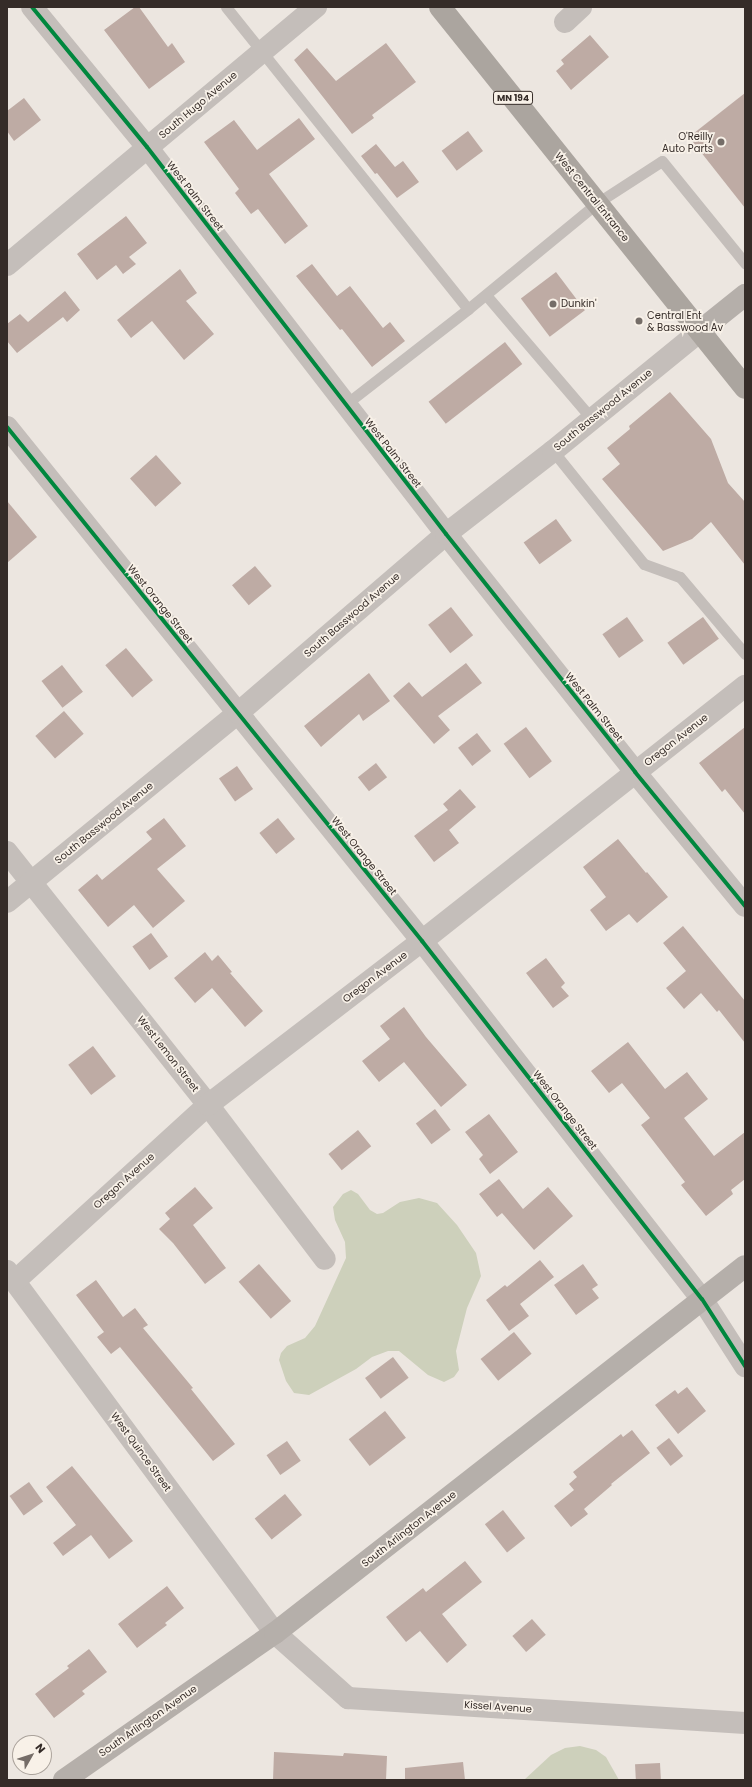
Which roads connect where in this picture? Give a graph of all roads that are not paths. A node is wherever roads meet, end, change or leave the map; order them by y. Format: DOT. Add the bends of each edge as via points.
graph roads {
  1 [pos="32,7"];
  2 [pos="226,7"];
  3 [pos="316,7"];
  4 [pos="440,7"];
  5 [pos="581,7"];
  6 [pos="565,22"];
  7 [pos="262,52"];
  8 [pos="147,147"];
  9 [pos="597,203"];
  10 [pos="745,263"];
  11 [pos="7,265"];
  12 [pos="486,295"];
  13 [pos="745,295"];
  14 [pos="468,309"];
  15 [pos="700,331"];
  16 [pos="743,382"];
  17 [pos="346,404"];
  18 [pos="592,419"];
  19 [pos="7,427"];
  20 [pos="553,451"];
  21 [pos="446,534"];
  22 [pos="745,654"];
  23 [pos="745,686"];
  24 [pos="238,713"];
  25 [pos="635,772"];
  26 [pos="7,852"];
  27 [pos="31,882"];
  28 [pos="7,902"];
  29 [pos="745,906"];
  30 [pos="422,941"];
  31 [pos="208,1105"];
  32 [pos="325,1259"];
  33 [pos="745,1266"];
  34 [pos="11,1276"];
  35 [pos="702,1299"];
  36 [pos="745,1366"];
  37 [pos="275,1633"];
  38 [pos="745,1723"];
  39 [pos="64,1780"];
  1 -- 8 [label="street, West Palm Street"];
  2 -- 7 [label="lane"];
  3 -- 7 [label="street, South Hugo Avenue"];
  4 -- 9 [label="highway, West Central Entrance / MN 194"];
  5 -- 6 [label="street"];
  7 -- 8 [label="street, South Hugo Avenue"];
  7 -- 14 [label="lane"];
  8 -- 11 [label="street, South Hugo Avenue"];
  8 -- 17 [label="street, West Palm Street"];
  9 -- 10 [label="lane" via="662,161"];
  9 -- 12 [label="lane"];
  9 -- 15 [label="highway, West Central Entrance / MN 194"];
  12 -- 14 [label="lane"];
  12 -- 18 [label="lane"];
  13 -- 15 [label="main road"];
  14 -- 17 [label="lane"];
  15 -- 16 [label="highway, West Central Entrance / MN 194"];
  15 -- 18 [label="street, South Basswood Avenue"];
  17 -- 21 [label="street, West Palm Street"];
  18 -- 20 [label="street, South Basswood Avenue"];
  19 -- 24 [label="street, West Orange Street"];
  20 -- 21 [label="street, South Basswood Avenue"];
  20 -- 22 [label="lane" via="644,564 680,576"];
  21 -- 24 [label="street, South Basswood Avenue"];
  21 -- 25 [label="street, West Palm Street"];
  23 -- 25 [label="street, Oregon Avenue"];
  24 -- 27 [label="street, South Basswood Avenue"];
  24 -- 30 [label="street, West Orange Street"];
  25 -- 29 [label="street, West Palm Street"];
  25 -- 30 [label="street, Oregon Avenue"];
  26 -- 27 [label="street, West Lemon Street"];
  27 -- 28 [label="street, South Basswood Avenue"];
  27 -- 31 [label="street, West Lemon Street"];
  30 -- 31 [label="street, Oregon Avenue"];
  30 -- 35 [label="street, West Orange Street"];
  31 -- 32 [label="street, West Lemon Street"];
  31 -- 34 [label="street, Oregon Avenue"];
  33 -- 35 [label="main road, South Arlington Avenue"];
  34 -- 37 [label="street, West Quince Street"];
  35 -- 36 [label="street, West Orange Street"];
  35 -- 37 [label="main road, South Arlington Avenue"];
  37 -- 38 [label="street, Kissel Avenue" via="348,1698"];
  37 -- 39 [label="main road, South Arlington Avenue"];
}
